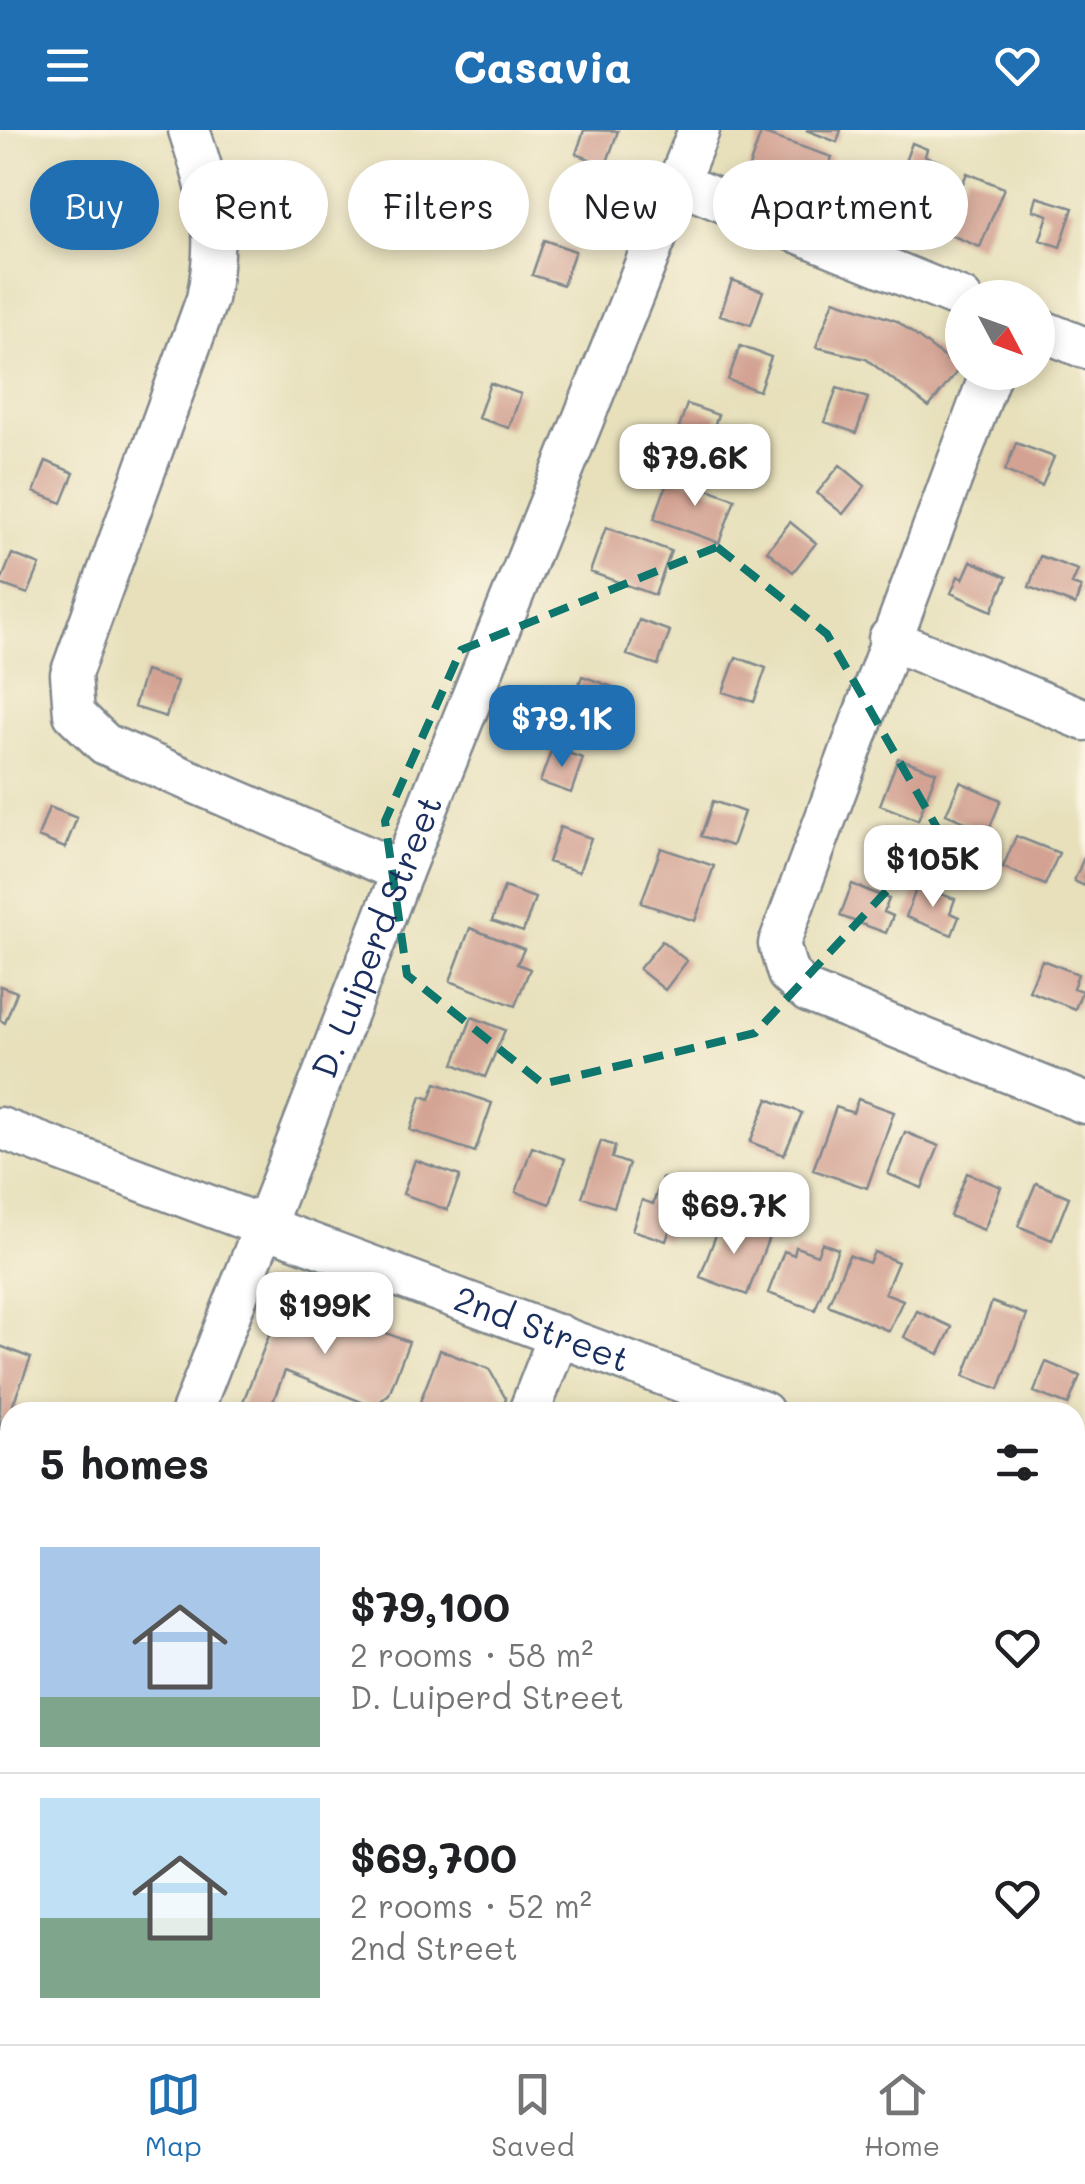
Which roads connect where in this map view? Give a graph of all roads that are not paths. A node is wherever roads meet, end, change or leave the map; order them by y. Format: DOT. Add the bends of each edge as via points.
graph roads {
  1 [pos="190,130"];
  2 [pos="699,130"];
  3 [pos="687,160"];
  4 [pos="693,190"];
  5 [pos="650,250"];
  6 [pos="945,292"];
  7 [pos="1055,337"];
  8 [pos="1085,348"];
  9 [pos="983,390"];
  10 [pos="889,640"];
  11 [pos="1085,720"];
  12 [pos="402,872"];
  13 [pos="1085,1103"];
  14 [pos="0,1128"];
  15 [pos="265,1226"];
  16 [pos="559,1336"];
  17 [pos="196,1402"];
  18 [pos="534,1402"];
  19 [pos="735,1402"];
  1 -- 12 [label="street" via="214,212 216,257 71,674 74,714 105,744"];
  2 -- 3 [label="street, D. Luiperd Street"];
  4 -- 6 [label="street"];
  5 -- 12 [label="street, D. Luiperd Street"];
  7 -- 8 [label="street"];
  9 -- 10 [label="street"];
  10 -- 11 [label="street"];
  10 -- 13 [label="street" via="779,944 788,974 808,992"];
  12 -- 15 [label="street, D. Luiperd Street"];
  14 -- 15 [label="street, 2nd Street"];
  15 -- 16 [label="street, 2nd Street"];
  15 -- 17 [label="street, D. Luiperd Street"];
  16 -- 18 [label="street"];
  16 -- 19 [label="street, 2nd Street"];
}
